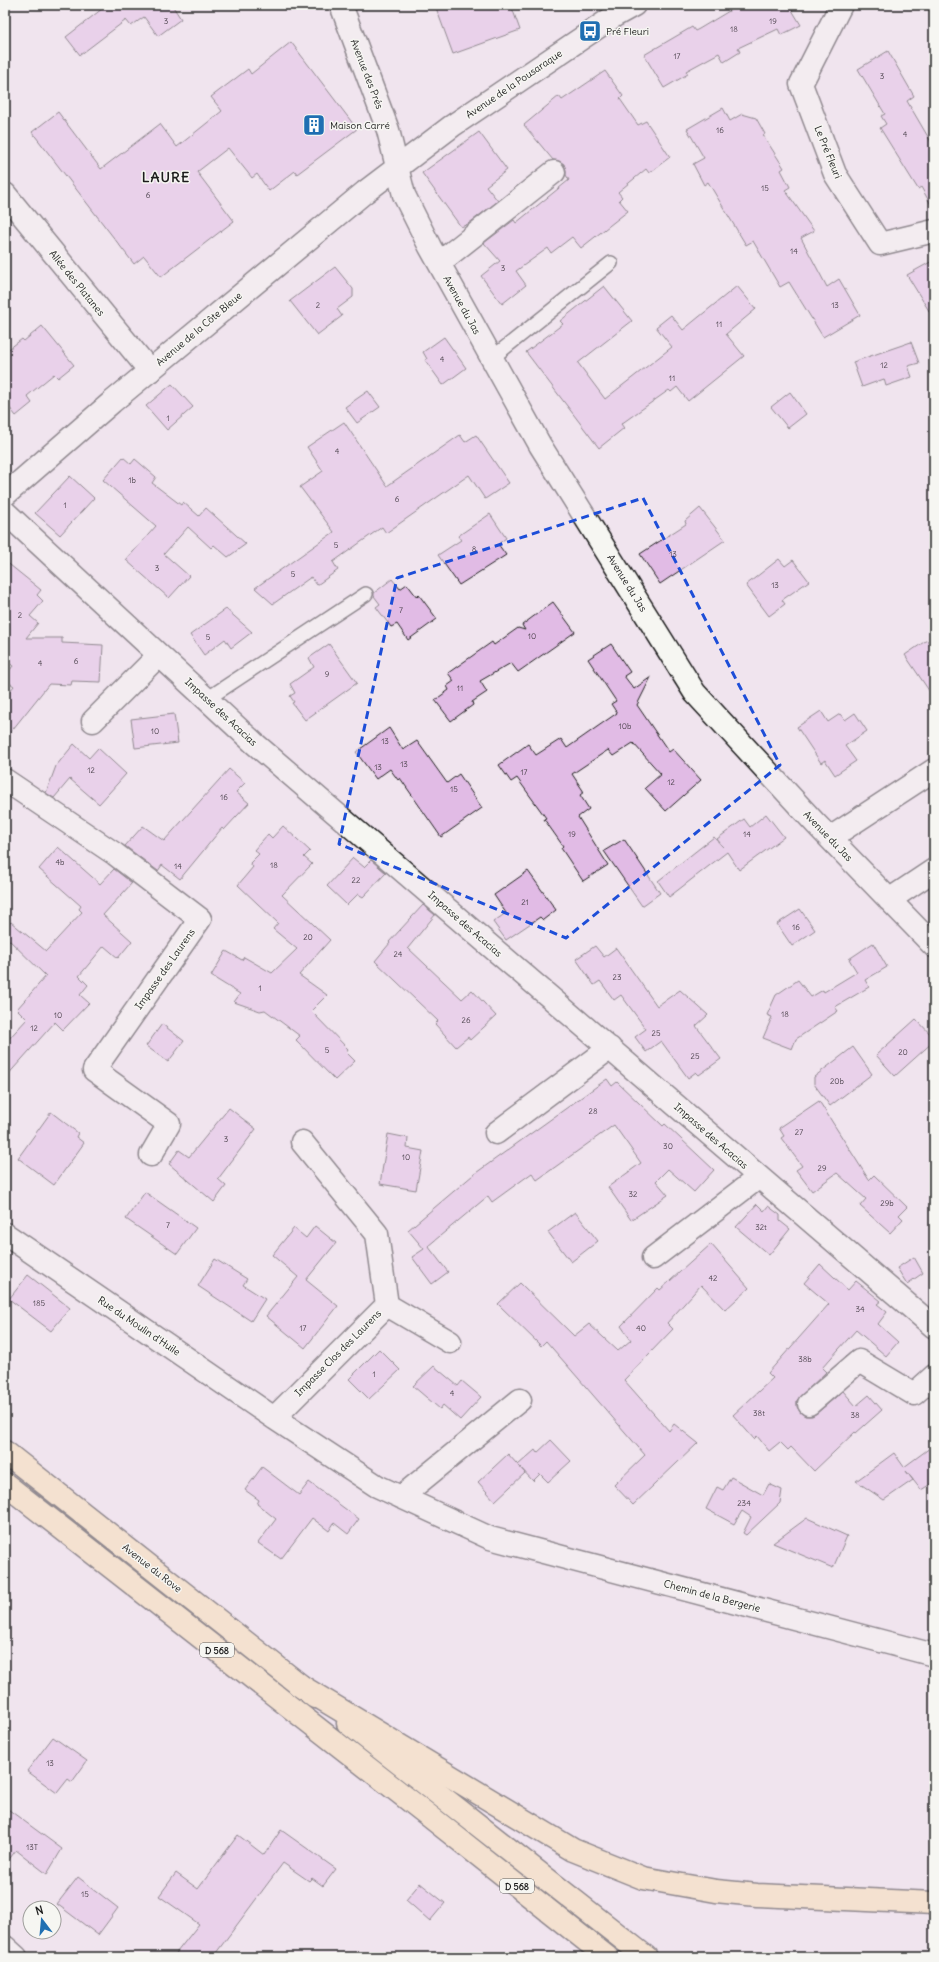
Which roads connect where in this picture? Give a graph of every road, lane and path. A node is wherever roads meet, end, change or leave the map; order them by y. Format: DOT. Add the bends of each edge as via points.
graph roads {
  1 [pos="341,5"];
  2 [pos="841,5"];
  3 [pos="621,8"];
  4 [pos="397,167"];
  5 [pos="554,172"];
  6 [pos="5,194"];
  7 [pos="934,231"];
  8 [pos="439,263"];
  9 [pos="611,263"];
  10 [pos="492,358"];
  11 [pos="150,371"];
  12 [pos="5,495"];
  13 [pos="5,512"];
  14 [pos="366,594"];
  15 [pos="158,655"];
  16 [pos="207,699"];
  17 [pos="93,721"];
  18 [pos="934,770"];
  19 [pos="5,780"];
  20 [pos="830,838"];
  21 [pos="934,870"];
  22 [pos="889,900"];
  23 [pos="934,946"];
  24 [pos="610,1048"];
  25 [pos="496,1133"];
  26 [pos="302,1142"];
  27 [pos="151,1155"];
  28 [pos="759,1177"];
  29 [pos="5,1234"];
  30 [pos="653,1258"];
  31 [pos="387,1305"];
  32 [pos="934,1327"];
  33 [pos="450,1342"];
  34 [pos="934,1376"];
  35 [pos="520,1400"];
  36 [pos="809,1404"];
  37 [pos="274,1418"];
  38 [pos="5,1452"];
  39 [pos="5,1484"];
  40 [pos="401,1497"];
  41 [pos="934,1655"];
  42 [pos="299,1685"];
  43 [pos="934,1903"];
  44 [pos="5,1947"];
  45 [pos="16,1957"];
  46 [pos="607,1957"];
  47 [pos="646,1957"];
  1 -- 4 [label="street, Avenue des Prés" via="388,130"];
  2 -- 7 [label="street, Le Pré Fleuri" via="801,84 835,174 880,244"];
  3 -- 4 [label="street, Avenue de la Pousaraque"];
  4 -- 8 [label="street, Avenue du Jas" via="404,195"];
  4 -- 11 [label="street, Avenue de la Côte Bleue"];
  5 -- 8 [label="street"];
  6 -- 11 [label="street, Allée des Platanes"];
  8 -- 10 [label="street, Avenue du Jas"];
  9 -- 10 [label="lane"];
  10 -- 20 [label="street, Avenue du Jas" via="540,445 695,693"];
  11 -- 12 [label="street, Avenue de la Côte Bleue"];
  13 -- 15 [label="street, Impasse des Acacias"];
  14 -- 16 [label="lane"];
  15 -- 16 [label="street, Impasse des Acacias"];
  15 -- 17 [label="street"];
  16 -- 24 [label="street, Impasse des Acacias" via="254,743"];
  18 -- 20 [label="street"];
  19 -- 27 [label="street, Impasse des Laurens" via="115,854 200,919 94,1070 169,1124"];
  20 -- 22 [label="street, Avenue du Jas"];
  21 -- 22 [label="street"];
  22 -- 23 [label="street, Avenue du Jas"];
  24 -- 25 [label="street"];
  24 -- 28 [label="street, Impasse des Acacias"];
  26 -- 31 [label="street, Impasse Clos des Laurens" via="378,1234"];
  28 -- 30 [label="street"];
  28 -- 32 [label="street, Impasse des Acacias"];
  29 -- 37 [label="street, Rue du Moulin d'Huile"];
  31 -- 33 [label="street"];
  31 -- 37 [label="street, Impasse Clos des Laurens"];
  34 -- 36 [label="street" via="914,1394 859,1361"];
  35 -- 40 [label="street"];
  37 -- 40 [label="street, Rue du Moulin d'Huile" via="377,1486"];
  38 -- 42 [label="main road, Avenue du Rove / D 568"];
  39 -- 46 [label="main road, D 568"];
  40 -- 41 [label="street, Chemin de la Bergerie" via="490,1538"];
  42 -- 43 [label="main road" via="573,1850 643,1878 716,1891 757,1895"];
  42 -- 47 [label="main road, D 568"];
  44 -- 45 [label="street"];
}
